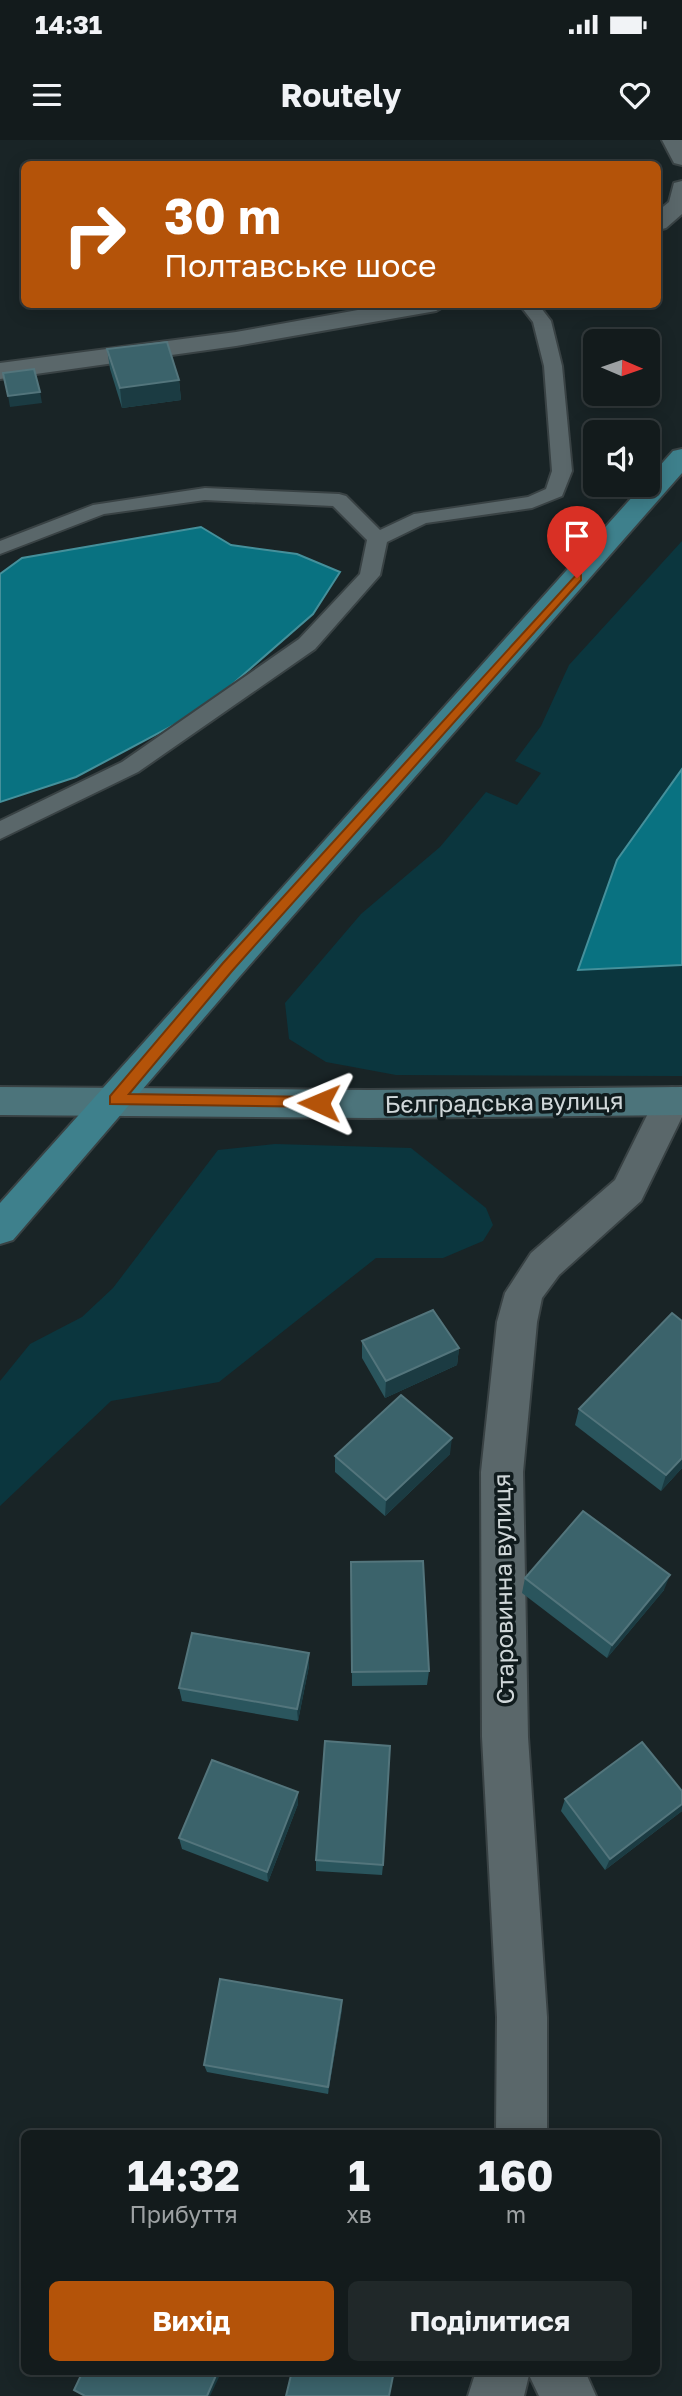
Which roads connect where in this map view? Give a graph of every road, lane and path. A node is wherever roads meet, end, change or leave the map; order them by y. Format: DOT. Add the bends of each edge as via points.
graph roads {
  1 [pos="673,140"];
  2 [pos="682,159"];
  3 [pos="682,188"];
  4 [pos="661,220"];
  5 [pos="413,308"];
  6 [pos="531,308"];
  7 [pos="0,371"];
  8 [pos="682,457"];
  9 [pos="377,539"];
  10 [pos="0,548"];
  11 [pos="0,831"];
  12 [pos="116,1100"];
  13 [pos="0,1101"];
  14 [pos="677,1101"];
  15 [pos="0,1229"];
  16 [pos="521,2130"];
  17 [pos="502,2375"];
  18 [pos="557,2375"];
  19 [pos="496,2396"];
  20 [pos="568,2396"];
  1 -- 2 [label="street"];
  3 -- 4 [label="street" via="680,204"];
  5 -- 7 [label="street" via="236,339"];
  6 -- 9 [label="lane" via="542,321 553,366 562,471 555,492 532,502 421,518"];
  8 -- 12 [label="main road" via="228,967"];
  9 -- 10 [label="lane" via="339,500 205,494 100,509"];
  9 -- 11 [label="lane" via="370,576 307,644 130,767"];
  12 -- 13 [label="street, Бєлградська вулиця"];
  12 -- 14 [label="street, Бєлградська вулиця" via="369,1104"];
  12 -- 15 [label="main road"];
  14 -- 16 [label="street, Старовинна вулиця" via="628,1190 545,1264 524,1293 517,1322 502,1472 505,1737 522,2017"];
  17 -- 19 [label="street"];
  18 -- 20 [label="street"];
}
